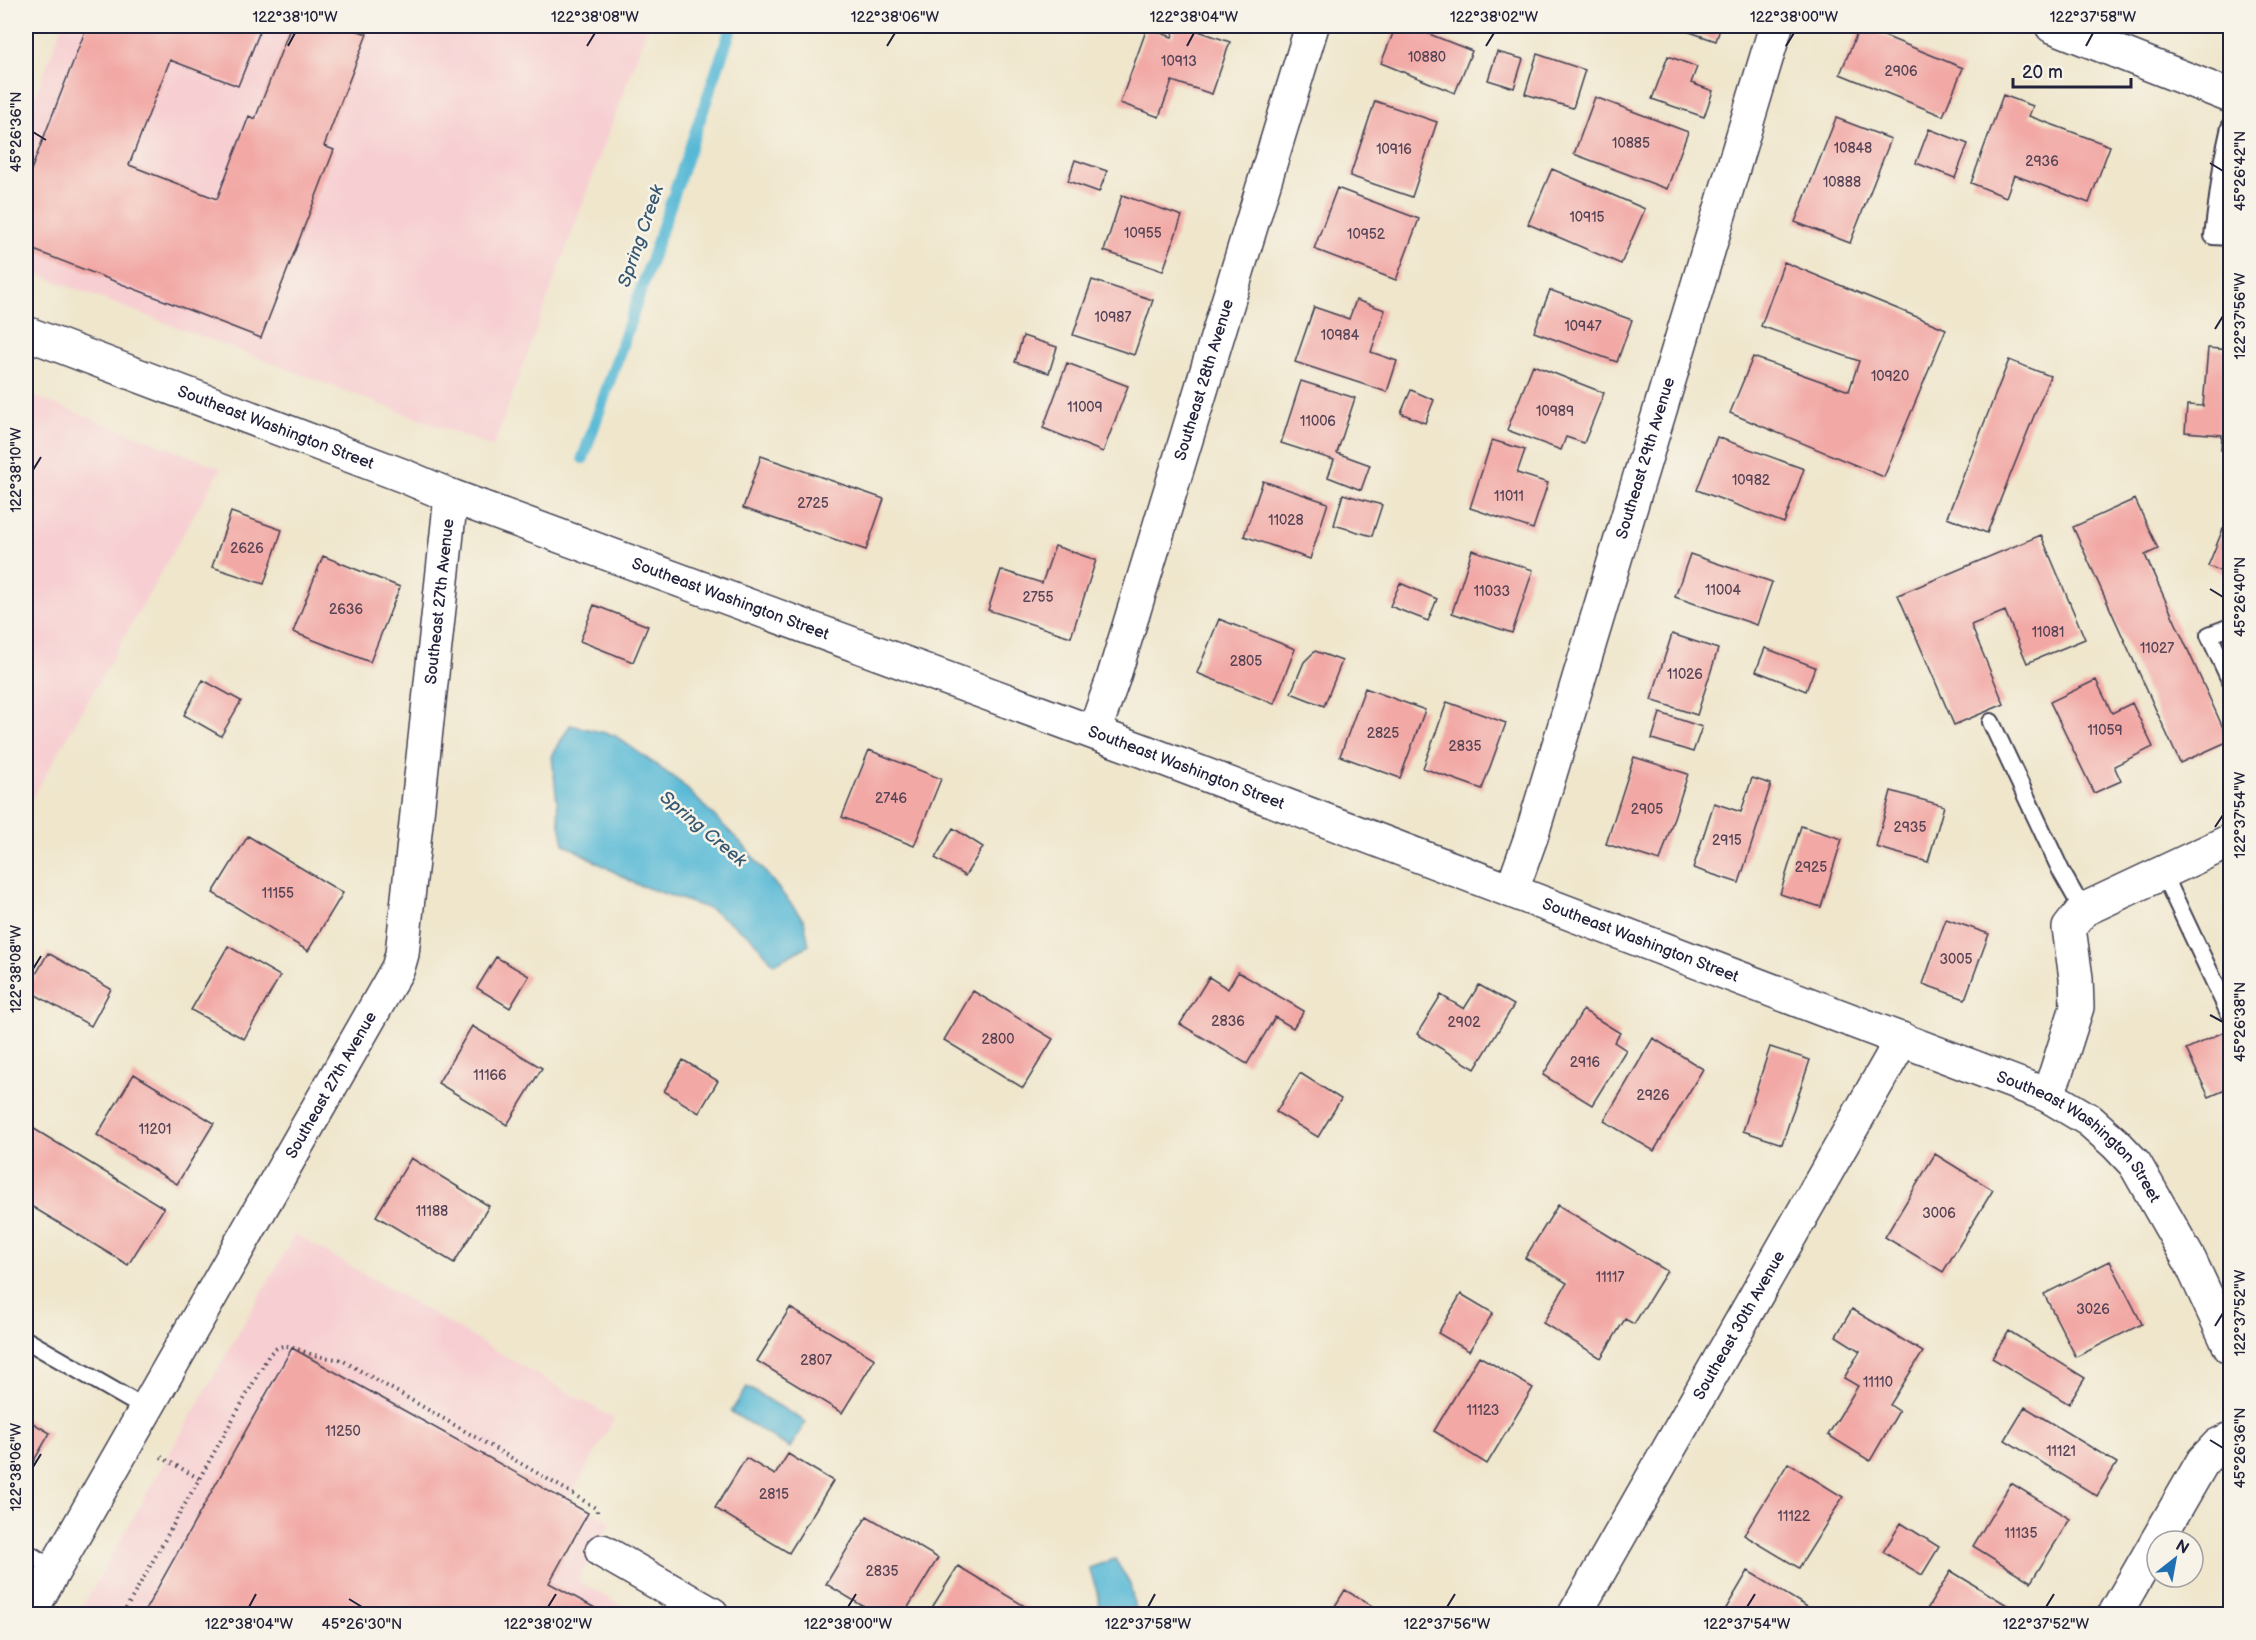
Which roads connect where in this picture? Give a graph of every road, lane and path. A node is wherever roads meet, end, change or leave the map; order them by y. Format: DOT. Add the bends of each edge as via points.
graph roads {
  1 [pos="1312,26"];
  2 [pos="1776,26"];
  3 [pos="2052,26"];
  4 [pos="2230,96"];
  5 [pos="2230,127"];
  6 [pos="2230,237"];
  7 [pos="26,333"];
  8 [pos="451,496"];
  9 [pos="2230,627"];
  10 [pos="2230,680"];
  11 [pos="1991,722"];
  12 [pos="1094,732"];
  13 [pos="2230,841"];
  14 [pos="2163,873"];
  15 [pos="1512,890"];
  16 [pos="2083,910"];
  17 [pos="2228,1011"];
  18 [pos="1902,1039"];
  19 [pos="2047,1095"];
  20 [pos="26,1340"];
  21 [pos="2230,1347"];
  22 [pos="146,1408"];
  23 [pos="129,1439"];
  24 [pos="2230,1439"];
  25 [pos="200,1479"];
  26 [pos="597,1509"];
  27 [pos="602,1551"];
  28 [pos="26,1552"];
  29 [pos="54,1569"];
  30 [pos="29,1614"];
  31 [pos="123,1614"];
  32 [pos="712,1614"];
  33 [pos="1575,1614"];
  34 [pos="2115,1614"];
  1 -- 12 [label="street, Southeast 28th Avenue"];
  2 -- 15 [label="street, Southeast 29th Avenue"];
  3 -- 4 [label="street"];
  5 -- 6 [label="lane" via="2214,236"];
  7 -- 8 [label="street, Southeast Washington Street"];
  8 -- 12 [label="street, Southeast Washington Street"];
  8 -- 22 [label="street, Southeast 27th Avenue" via="404,942 398,968"];
  9 -- 10 [label="lane" via="2209,635"];
  11 -- 16 [label="lane"];
  12 -- 15 [label="street, Southeast Washington Street"];
  13 -- 14 [label="street"];
  14 -- 16 [label="street"];
  14 -- 17 [label="lane"];
  15 -- 18 [label="street, Southeast Washington Street"];
  16 -- 19 [label="street" via="2069,928 2077,1007"];
  18 -- 19 [label="street, Southeast Washington Street"];
  18 -- 33 [label="street, Southeast 30th Avenue"];
  19 -- 21 [label="street, Southeast Washington Street" via="2089,1120 2135,1164 2190,1262"];
  20 -- 22 [label="lane"];
  22 -- 23 [label="street, Southeast 27th Avenue"];
  23 -- 25 [label="path"];
  23 -- 29 [label="street, Southeast 27th Avenue"];
  24 -- 34 [label="street" via="2202,1461"];
  25 -- 26 [label="path" via="269,1355 288,1345 342,1360"];
  25 -- 31 [label="path"];
  27 -- 32 [label="street"];
  28 -- 29 [label="lane"];
  29 -- 30 [label="street, Southeast 27th Avenue"];
}
